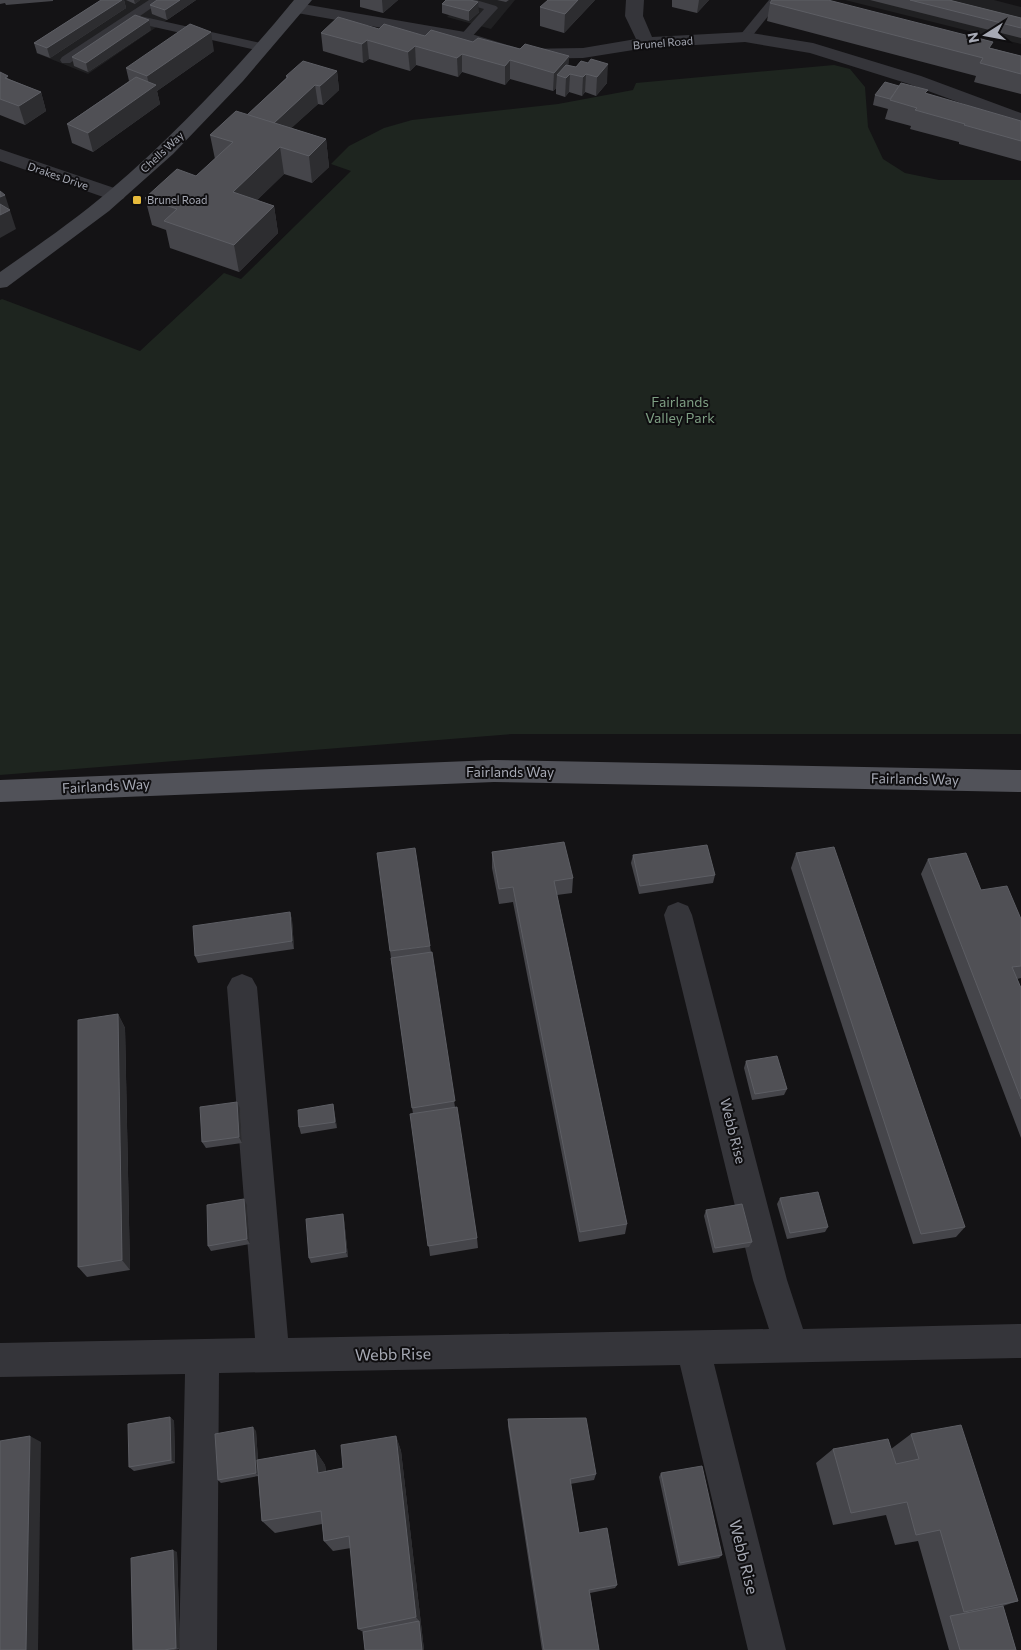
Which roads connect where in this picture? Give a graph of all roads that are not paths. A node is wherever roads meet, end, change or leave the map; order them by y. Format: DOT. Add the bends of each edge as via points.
graph roads {
  1 [pos="158,0"];
  2 [pos="463,0"];
  3 [pos="635,0"];
  4 [pos="775,0"];
  5 [pos="300,4"];
  6 [pos="131,18"];
  7 [pos="465,37"];
  8 [pos="745,37"];
  9 [pos="646,43"];
  10 [pos="265,48"];
  11 [pos="66,60"];
  12 [pos="1021,120"];
  13 [pos="0,155"];
  14 [pos="116,195"];
  15 [pos="0,282"];
  16 [pos="1021,781"];
  17 [pos="0,791"];
  18 [pos="678,915"];
  19 [pos="242,987"];
  20 [pos="1021,1342"];
  21 [pos="792,1346"];
  22 [pos="693,1348"];
  23 [pos="273,1356"];
  24 [pos="202,1358"];
  25 [pos="0,1360"];
  26 [pos="198,1650"];
  27 [pos="767,1650"];
  1 -- 6 [label="lane"];
  2 -- 7 [label="lane" via="492,8"];
  3 -- 9 [label="street" via="634,16"];
  4 -- 8 [label="lane"];
  5 -- 7 [label="street, Brunel Road"];
  5 -- 10 [label="street, Chells Way"];
  6 -- 10 [label="lane"];
  6 -- 11 [label="lane"];
  7 -- 9 [label="street, Brunel Road" via="520,54 583,53"];
  8 -- 9 [label="street, Brunel Road"];
  8 -- 12 [label="street, Brunel Road" via="813,48 915,80"];
  10 -- 14 [label="street, Chells Way" via="214,104"];
  13 -- 14 [label="street, Drakes Drive"];
  14 -- 15 [label="street, Chells Way"];
  16 -- 17 [label="main road, Fairlands Way" via="494,771"];
  18 -- 21 [label="street, Webb Rise" via="770,1280"];
  19 -- 23 [label="street"];
  20 -- 21 [label="street, Webb Rise"];
  21 -- 22 [label="street, Webb Rise"];
  22 -- 23 [label="street, Webb Rise"];
  22 -- 27 [label="street, Webb Rise"];
  23 -- 24 [label="street, Webb Rise"];
  24 -- 25 [label="street, Webb Rise"];
  24 -- 26 [label="street"];
}
